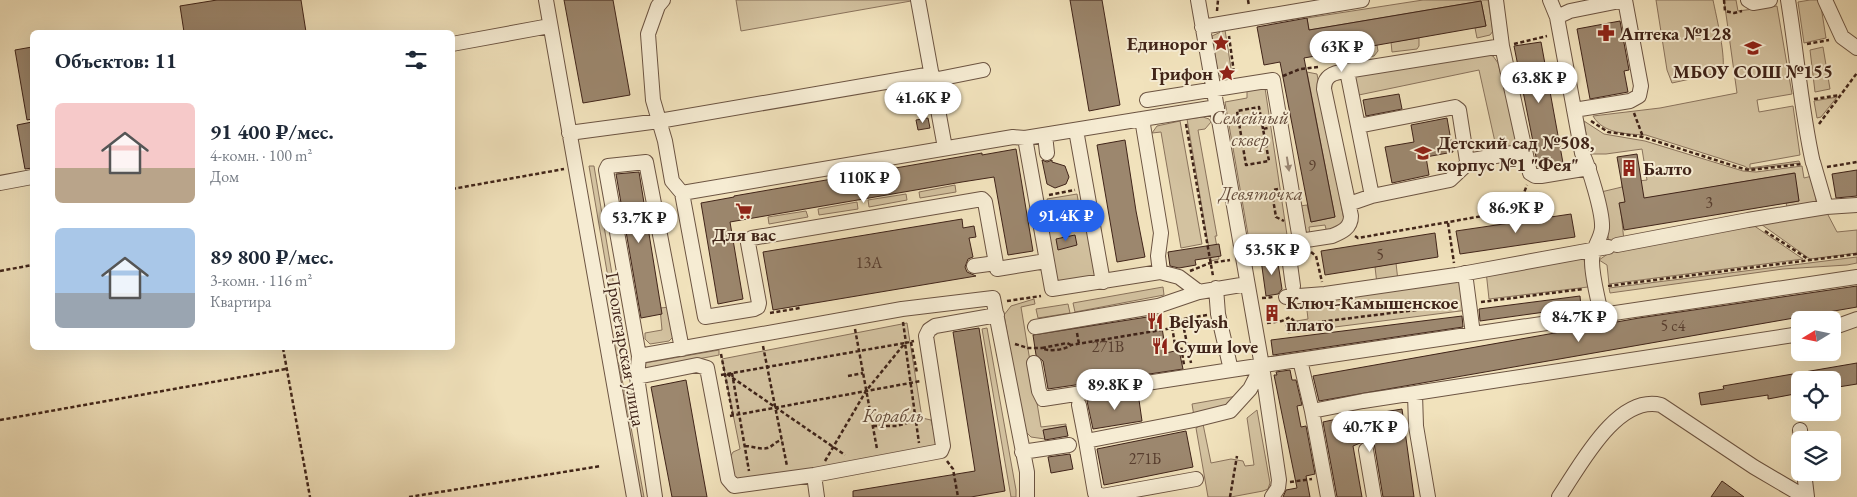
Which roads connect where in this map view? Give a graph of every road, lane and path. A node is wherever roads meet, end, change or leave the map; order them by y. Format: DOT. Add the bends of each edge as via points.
graph roads {
  1 [pos="546,0"];
  2 [pos="663,0"];
  3 [pos="918,0"];
  4 [pos="1198,0"];
  5 [pos="1362,0"];
  6 [pos="1496,0"];
  7 [pos="1550,0"];
  8 [pos="1724,0"];
  9 [pos="1748,0"];
  10 [pos="1770,0"];
  11 [pos="1788,0"];
  12 [pos="1825,0"];
  13 [pos="1725,6"];
  14 [pos="1720,7"];
  15 [pos="1725,11"];
  16 [pos="1556,17"];
  17 [pos="1226,22"];
  18 [pos="544,27"];
  19 [pos="1202,27"];
  20 [pos="1559,34"];
  21 [pos="1842,37"];
  22 [pos="455,43"];
  23 [pos="1502,46"];
  24 [pos="1796,46"];
  25 [pos="1857,48"];
  26 [pos="983,70"];
  27 [pos="1347,71"];
  28 [pos="1857,73"];
  29 [pos="1331,74"];
  30 [pos="932,77"];
  31 [pos="1274,80"];
  32 [pos="1236,86"];
  33 [pos="1214,90"];
  34 [pos="1840,95"];
  35 [pos="1147,100"];
  36 [pos="1630,101"];
  37 [pos="1802,101"];
  38 [pos="1217,108"];
  39 [pos="1579,109"];
  40 [pos="1184,113"];
  41 [pos="1142,120"];
  42 [pos="659,121"];
  43 [pos="1282,126"];
  44 [pos="1358,126"];
  45 [pos="1263,129"];
  46 [pos="1076,130"];
  47 [pos="569,133"];
  48 [pos="1045,135"];
  49 [pos="1809,136"];
  50 [pos="1643,137"];
  51 [pos="1025,138"];
  52 [pos="945,148"];
  53 [pos="1524,151"];
  54 [pos="1047,153"];
  55 [pos="1467,161"];
  56 [pos="1857,162"];
  57 [pos="1814,165"];
  58 [pos="574,167"];
  59 [pos="1589,168"];
  60 [pos="1531,174"];
  61 [pos="30,177"];
  62 [pos="0,183"];
  63 [pos="455,188"];
  64 [pos="1086,188"];
  65 [pos="682,193"];
  66 [pos="1372,196"];
  67 [pos="1035,197"];
  68 [pos="1349,204"];
  69 [pos="1852,206"];
  70 [pos="1826,207"];
  71 [pos="1857,219"];
  72 [pos="1748,220"];
  73 [pos="1448,222"];
  74 [pos="1347,228"];
  75 [pos="1294,241"];
  76 [pos="1593,250"];
  77 [pos="1857,254"];
  78 [pos="1236,255"];
  79 [pos="1810,260"];
  80 [pos="1046,261"];
  81 [pos="996,263"];
  82 [pos="1210,263"];
  83 [pos="30,265"];
  84 [pos="974,266"];
  85 [pos="0,271"];
  86 [pos="1160,272"];
  87 [pos="1461,274"];
  88 [pos="1179,276"];
  89 [pos="1857,277"];
  90 [pos="1103,282"];
  91 [pos="1247,284"];
  92 [pos="1605,286"];
  93 [pos="1216,288"];
  94 [pos="1585,288"];
  95 [pos="1052,289"];
  96 [pos="1199,292"];
  97 [pos="1325,294"];
  98 [pos="1478,302"];
  99 [pos="1459,304"];
  100 [pos="799,306"];
  101 [pos="758,307"];
  102 [pos="996,309"];
  103 [pos="1218,314"];
  104 [pos="1601,314"];
  105 [pos="852,318"];
  106 [pos="1177,319"];
  107 [pos="1857,319"];
  108 [pos="903,321"];
  109 [pos="1265,323"];
  110 [pos="1841,325"];
  111 [pos="1035,327"];
  112 [pos="1173,328"];
  113 [pos="1473,334"];
  114 [pos="760,335"];
  115 [pos="1791,335"];
  116 [pos="918,340"];
  117 [pos="1001,340"];
  118 [pos="906,343"];
  119 [pos="1187,347"];
  120 [pos="1182,348"];
  121 [pos="682,349"];
  122 [pos="283,350"];
  123 [pos="859,352"];
  124 [pos="639,356"];
  125 [pos="722,357"];
  126 [pos="1189,358"];
  127 [pos="1183,359"];
  128 [pos="1300,360"];
  129 [pos="1034,363"];
  130 [pos="1262,366"];
  131 [pos="767,367"];
  132 [pos="286,369"];
  133 [pos="1231,370"];
  134 [pos="732,373"];
  135 [pos="862,373"];
  136 [pos="726,374"];
  137 [pos="848,376"];
  138 [pos="1190,376"];
  139 [pos="637,377"];
  140 [pos="710,377"];
  141 [pos="733,380"];
  142 [pos="925,380"];
  143 [pos="910,383"];
  144 [pos="866,391"];
  145 [pos="1415,394"];
  146 [pos="1363,401"];
  147 [pos="1079,405"];
  148 [pos="776,408"];
  149 [pos="1312,411"];
  150 [pos="739,415"];
  151 [pos="733,416"];
  152 [pos="716,418"];
  153 [pos="0,420"];
  154 [pos="916,420"];
  155 [pos="873,426"];
  156 [pos="782,440"];
  157 [pos="1086,441"];
  158 [pos="1069,445"];
  159 [pos="744,446"];
  160 [pos="833,447"];
  161 [pos="917,447"];
  162 [pos="1366,450"];
  163 [pos="941,451"];
  164 [pos="1022,452"];
  165 [pos="1237,456"];
  166 [pos="841,459"];
  167 [pos="832,460"];
  168 [pos="880,463"];
  169 [pos="601,466"];
  170 [pos="779,469"];
  171 [pos="752,473"];
  172 [pos="814,475"];
  173 [pos="1324,477"];
  174 [pos="1196,479"];
  175 [pos="1803,481"];
  176 [pos="1275,493"];
  177 [pos="1801,496"];
  178 [pos="310,497"];
  179 [pos="410,497"];
  180 [pos="634,497"];
  181 [pos="655,497"];
  182 [pos="817,497"];
  183 [pos="958,497"];
  184 [pos="1027,497"];
  185 [pos="1230,497"];
  186 [pos="1328,497"];
  187 [pos="1374,497"];
  188 [pos="1428,497"];
  189 [pos="1559,497"];
  1 -- 47 [label="street, Пролетарская улица"];
  2 -- 42 [label="street" via="648,34 652,100"];
  3 -- 30 [label="street"];
  4 -- 19 [label="street"];
  5 -- 17 [label="street"];
  6 -- 23 [label="street"];
  7 -- 16 [label="street"];
  8 -- 13 [label="path"];
  9 -- 10 [label="street" via="1753,3"];
  11 -- 24 [label="street"];
  12 -- 21 [label="street"];
  13 -- 14 [label="path"];
  13 -- 15 [label="path"];
  16 -- 20 [label="street"];
  16 -- 36 [label="street" via="1625,0 1641,86 1638,96"];
  17 -- 19 [label="street"];
  17 -- 32 [label="path"];
  18 -- 22 [label="street"];
  19 -- 33 [label="street"];
  20 -- 23 [label="path"];
  20 -- 39 [label="street"];
  21 -- 24 [label="path"];
  21 -- 25 [label="street"];
  23 -- 27 [label="street"];
  23 -- 53 [label="street"];
  24 -- 37 [label="street"];
  26 -- 30 [label="street"];
  27 -- 29 [label="street"];
  27 -- 44 [label="street"];
  28 -- 34 [label="path"];
  29 -- 31 [label="path" via="1313,67"];
  29 -- 68 [label="street" via="1325,80 1324,89"];
  30 -- 42 [label="street"];
  30 -- 52 [label="street"];
  31 -- 32 [label="street"];
  31 -- 43 [label="street"];
  32 -- 33 [label="street"];
  33 -- 35 [label="street"];
  33 -- 38 [label="street"];
  34 -- 37 [label="path"];
  34 -- 49 [label="path"];
  36 -- 39 [label="street"];
  36 -- 50 [label="path"];
  37 -- 49 [label="street"];
  38 -- 40 [label="street"];
  38 -- 78 [label="street"];
  39 -- 50 [label="path" via="1600,128 1615,134"];
  39 -- 59 [label="street" via="1582,153"];
  40 -- 41 [label="street"];
  40 -- 82 [label="path"];
  41 -- 46 [label="street"];
  41 -- 86 [label="street" via="1162,234 1158,256"];
  42 -- 47 [label="street"];
  42 -- 65 [label="street" via="666,141 672,181"];
  43 -- 45 [label="path"];
  43 -- 75 [label="street, one-way"];
  44 -- 55 [label="street" via="1455,106 1459,110"];
  44 -- 66 [label="street"];
  45 -- 45 [label="path" via="1269,161 1246,165 1237,111 1259,107"];
  46 -- 48 [label="street"];
  46 -- 64 [label="street"];
  47 -- 58 [label="street, Пролетарская улица"];
  48 -- 51 [label="street"];
  48 -- 54 [label="street"];
  49 -- 57 [label="street"];
  50 -- 57 [label="path" via="1750,170"];
  51 -- 52 [label="street" via="1013,136"];
  51 -- 67 [label="street"];
  52 -- 65 [label="street"];
  53 -- 55 [label="street"];
  53 -- 60 [label="street"];
  55 -- 66 [label="street" via="1450,180"];
  56 -- 57 [label="path"];
  57 -- 70 [label="street"];
  58 -- 63 [label="path"];
  58 -- 180 [label="street, Пролетарская улица"];
  59 -- 60 [label="street" via="1541,176"];
  59 -- 76 [label="street" via="1602,226"];
  60 -- 73 [label="path" via="1522,198 1505,212"];
  61 -- 62 [label="street"];
  64 -- 67 [label="path"];
  64 -- 90 [label="street"];
  65 -- 101 [label="street" via="705,317"];
  66 -- 68 [label="street"];
  67 -- 80 [label="street"];
  68 -- 74 [label="street" via="1351,220"];
  69 -- 70 [label="street"];
  69 -- 71 [label="street"];
  70 -- 72 [label="street"];
  72 -- 76 [label="street"];
  72 -- 79 [label="path"];
  73 -- 74 [label="path" via="1358,238"];
  73 -- 87 [label="path"];
  74 -- 75 [label="street" via="1332,236"];
  75 -- 78 [label="street"];
  75 -- 97 [label="path" via="1316,256"];
  75 -- 97 [label="street" via="1289,292"];
  76 -- 87 [label="street"];
  76 -- 104 [label="street"];
  77 -- 79 [label="path"];
  78 -- 82 [label="path"];
  78 -- 91 [label="street"];
  79 -- 92 [label="path"];
  80 -- 81 [label="street" via="999,269"];
  80 -- 95 [label="street"];
  81 -- 84 [label="street"];
  81 -- 101 [label="street" via="982,198 752,238 748,243"];
  82 -- 88 [label="path"];
  82 -- 93 [label="path"];
  83 -- 85 [label="path"];
  86 -- 88 [label="street"];
  86 -- 90 [label="street"];
  87 -- 97 [label="street"];
  87 -- 113 [label="street"];
  88 -- 96 [label="street"];
  89 -- 104 [label="street"];
  90 -- 95 [label="street"];
  91 -- 93 [label="street"];
  91 -- 130 [label="street"];
  93 -- 96 [label="street"];
  93 -- 103 [label="street"];
  94 -- 98 [label="path"];
  95 -- 102 [label="path" via="1048,295"];
  96 -- 111 [label="street" via="1158,306"];
  99 -- 109 [label="path" via="1303,324 1290,316 1282,321"];
  100 -- 101 [label="path" via="762,314"];
  102 -- 105 [label="street" via="992,297"];
  102 -- 116 [label="street" via="935,326"];
  102 -- 117 [label="street"];
  103 -- 106 [label="path"];
  103 -- 133 [label="street"];
  104 -- 113 [label="street"];
  105 -- 114 [label="street"];
  105 -- 123 [label="path"];
  106 -- 112 [label="path" via="1171,321"];
  106 -- 119 [label="path" via="1178,325 1184,329"];
  107 -- 110 [label="street"];
  108 -- 118 [label="path"];
  112 -- 117 [label="path" via="1042,348 1028,348"];
  112 -- 120 [label="path" via="1175,345"];
  113 -- 128 [label="street"];
  114 -- 121 [label="street"];
  114 -- 131 [label="path"];
  115 -- 145 [label="street"];
  116 -- 118 [label="path"];
  116 -- 142 [label="street"];
  116 -- 142 [label="path"];
  117 -- 164 [label="street"];
  118 -- 123 [label="path"];
  118 -- 143 [label="path"];
  118 -- 144 [label="path"];
  119 -- 120 [label="path"];
  119 -- 126 [label="path"];
  120 -- 127 [label="path"];
  121 -- 124 [label="street"];
  121 -- 124 [label="street" via="646,162 610,165 606,170"];
  122 -- 132 [label="path"];
  123 -- 131 [label="path"];
  123 -- 135 [label="path"];
  124 -- 139 [label="street"];
  125 -- 136 [label="path"];
  126 -- 127 [label="path"];
  126 -- 138 [label="path"];
  127 -- 138 [label="path"];
  128 -- 130 [label="street"];
  128 -- 149 [label="street"];
  129 -- 138 [label="street" via="1043,399"];
  130 -- 133 [label="street"];
  130 -- 157 [label="street" via="1250,389 1230,411"];
  130 -- 176 [label="street"];
  131 -- 134 [label="path"];
  131 -- 148 [label="path"];
  132 -- 153 [label="path"];
  132 -- 178 [label="path"];
  133 -- 138 [label="street"];
  134 -- 136 [label="path"];
  134 -- 141 [label="path"];
  135 -- 137 [label="path"];
  135 -- 144 [label="path"];
  136 -- 140 [label="path"];
  136 -- 141 [label="path"];
  136 -- 151 [label="path"];
  139 -- 140 [label="street" via="699,364 707,368"];
  139 -- 181 [label="street"];
  140 -- 152 [label="street"];
  141 -- 148 [label="path"];
  141 -- 150 [label="path"];
  142 -- 143 [label="path"];
  142 -- 163 [label="street" via="943,446"];
  143 -- 144 [label="path"];
  143 -- 154 [label="path"];
  144 -- 148 [label="path"];
  144 -- 155 [label="path"];
  144 -- 160 [label="path"];
  145 -- 146 [label="street"];
  145 -- 188 [label="street" via="1416,426"];
  146 -- 149 [label="street"];
  146 -- 162 [label="path" via="1369,443"];
  147 -- 157 [label="street"];
  148 -- 150 [label="path"];
  148 -- 156 [label="path"];
  148 -- 160 [label="path"];
  149 -- 173 [label="street"];
  150 -- 151 [label="path"];
  150 -- 159 [label="path"];
  151 -- 152 [label="path"];
  152 -- 172 [label="street" via="732,485"];
  154 -- 155 [label="path" via="898,426"];
  154 -- 161 [label="path" via="920,440"];
  155 -- 168 [label="path"];
  156 -- 159 [label="path" via="765,449"];
  156 -- 170 [label="path" via="788,468"];
  157 -- 174 [label="street" via="1095,492 1102,496"];
  158 -- 164 [label="street"];
  159 -- 171 [label="path"];
  160 -- 166 [label="path" via="849,458"];
  160 -- 167 [label="path" via="824,462"];
  162 -- 187 [label="street"];
  163 -- 168 [label="street"];
  163 -- 183 [label="path" via="953,469"];
  164 -- 184 [label="street"];
  165 -- 185 [label="path"];
  168 -- 172 [label="street"];
  169 -- 179 [label="path"];
  172 -- 182 [label="street"];
  173 -- 176 [label="path"];
  173 -- 186 [label="street"];
  175 -- 177 [label="street"];
  177 -- 189 [label="street" via="1661,405 1652,403 1628,410 1616,420"];
}
